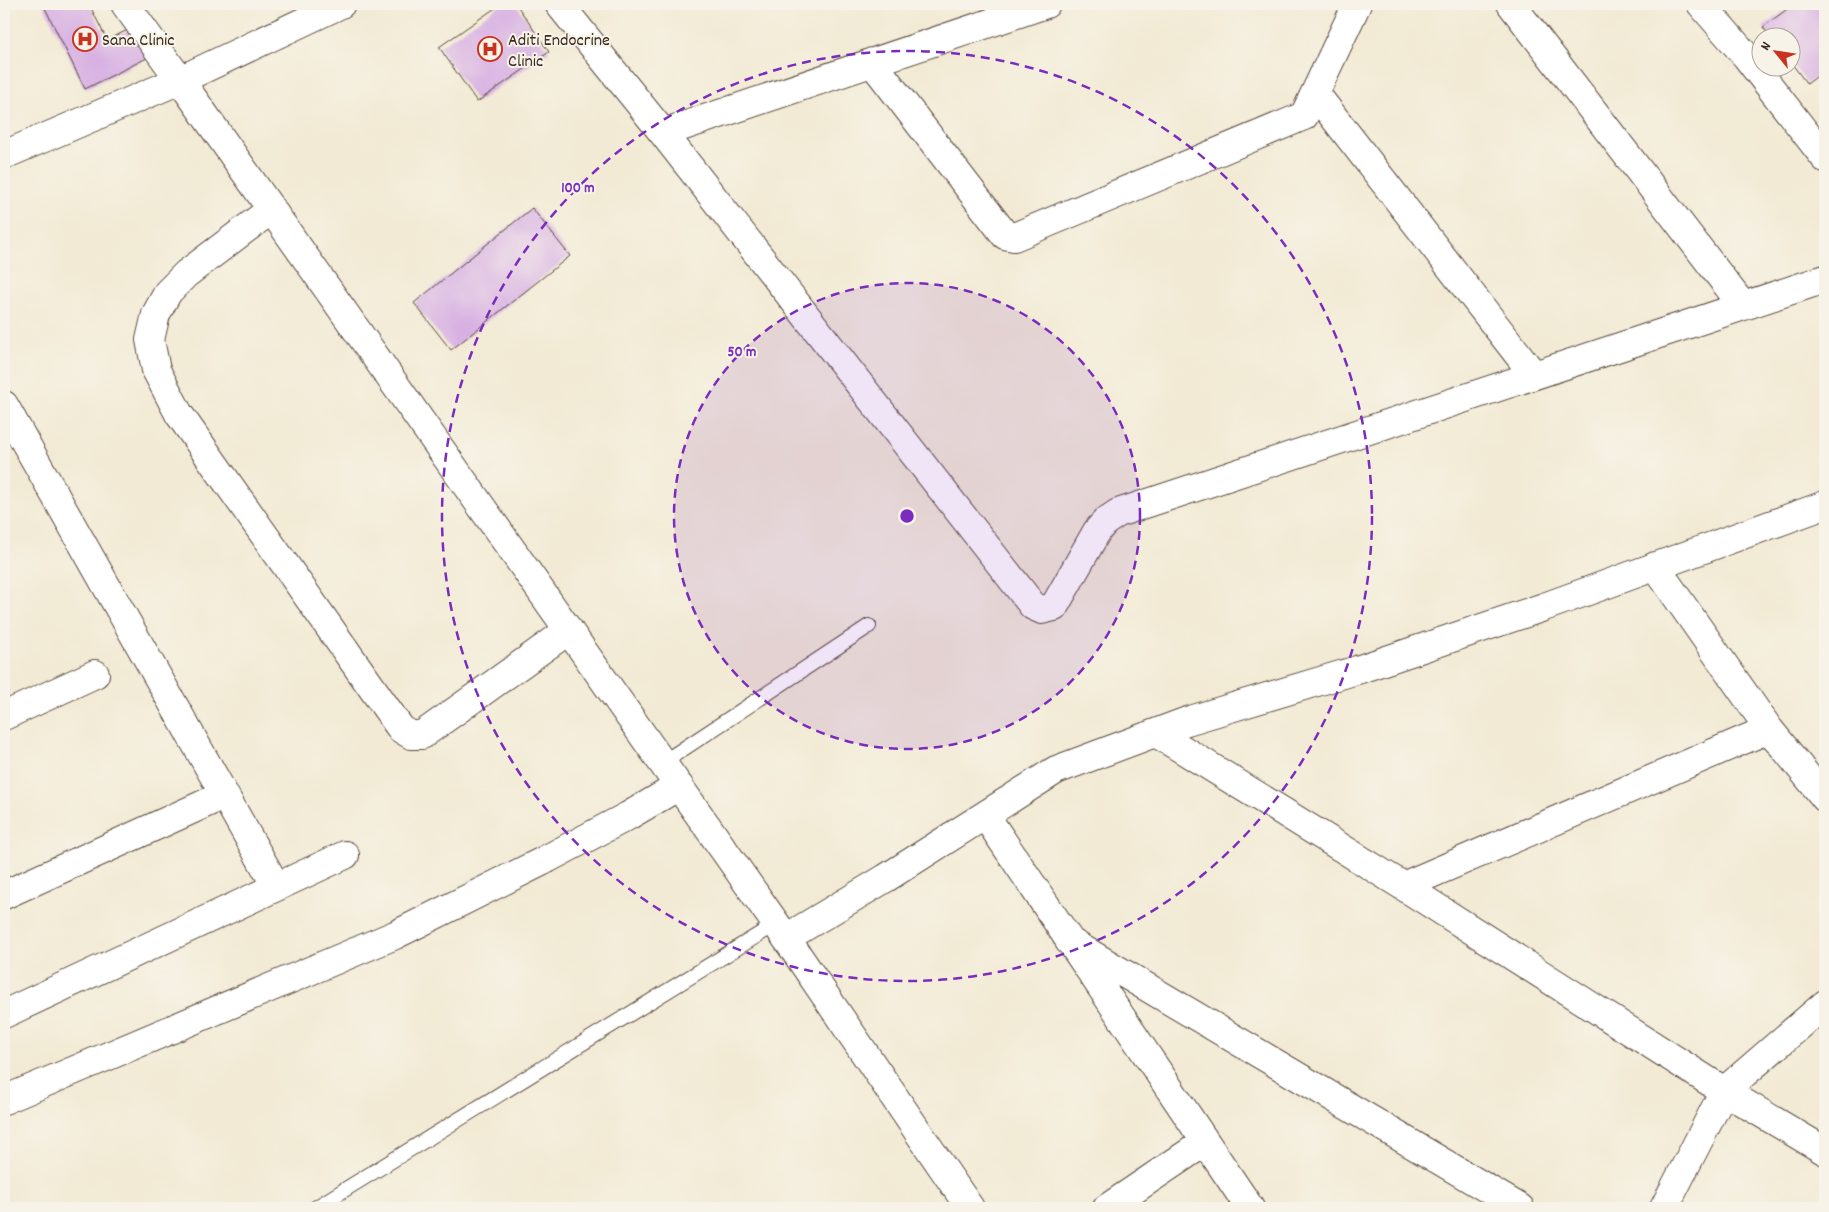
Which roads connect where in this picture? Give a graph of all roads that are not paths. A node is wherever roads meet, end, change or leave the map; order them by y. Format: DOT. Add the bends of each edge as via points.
graph roads {
  1 [pos="125,4"];
  2 [pos="340,4"];
  3 [pos="559,4"];
  4 [pos="1046,4"];
  5 [pos="1357,4"];
  6 [pos="1511,4"];
  7 [pos="1701,4"];
  8 [pos="872,62"];
  9 [pos="180,80"];
  10 [pos="1315,92"];
  11 [pos="663,133"];
  12 [pos="4,155"];
  13 [pos="1825,158"];
  14 [pos="272,209"];
  15 [pos="1825,279"];
  16 [pos="1743,306"];
  17 [pos="1534,375"];
  18 [pos="4,405"];
  19 [pos="1825,505"];
  20 [pos="1655,566"];
  21 [pos="869,626"];
  22 [pos="569,630"];
  23 [pos="96,674"];
  24 [pos="4,716"];
  25 [pos="1769,729"];
  26 [pos="1156,733"];
  27 [pos="662,763"];
  28 [pos="679,786"];
  29 [pos="224,795"];
  30 [pos="1825,798"];
  31 [pos="985,815"];
  32 [pos="345,854"];
  33 [pos="276,886"];
  34 [pos="1404,886"];
  35 [pos="4,895"];
  36 [pos="781,931"];
  37 [pos="1069,941"];
  38 [pos="1825,1004"];
  39 [pos="4,1014"];
  40 [pos="1724,1091"];
  41 [pos="4,1100"];
  42 [pos="1205,1142"];
  43 [pos="1825,1151"];
  44 [pos="315,1208"];
  45 [pos="970,1208"];
  46 [pos="1107,1208"];
  47 [pos="1250,1208"];
  48 [pos="1520,1208"];
  49 [pos="1664,1208"];
  1 -- 9 [label="street"];
  2 -- 9 [label="street"];
  3 -- 11 [label="street"];
  4 -- 8 [label="street"];
  5 -- 10 [label="street"];
  6 -- 16 [label="street"];
  7 -- 13 [label="street"];
  8 -- 10 [label="street" via="1005,235 1014,237 1304,116"];
  8 -- 11 [label="street"];
  9 -- 12 [label="street"];
  9 -- 14 [label="street"];
  10 -- 17 [label="street"];
  11 -- 17 [label="street" via="1033,606 1042,610 1054,607 1097,531 1118,513"];
  14 -- 22 [label="street"];
  14 -- 22 [label="street" via="186,274 168,292 156,314 150,340 156,370 179,414 401,729 411,735 422,735"];
  15 -- 16 [label="street"];
  16 -- 17 [label="street"];
  18 -- 29 [label="street"];
  19 -- 20 [label="street"];
  20 -- 25 [label="street"];
  20 -- 26 [label="street" via="1357,670"];
  21 -- 27 [label="lane"];
  22 -- 27 [label="street"];
  23 -- 24 [label="street"];
  25 -- 30 [label="street"];
  25 -- 34 [label="street"];
  26 -- 31 [label="street" via="1056,770"];
  26 -- 34 [label="street"];
  27 -- 28 [label="street"];
  28 -- 36 [label="street"];
  28 -- 41 [label="street" via="550,857 395,935"];
  29 -- 33 [label="street"];
  29 -- 35 [label="street"];
  31 -- 36 [label="street" via="886,878"];
  31 -- 37 [label="street"];
  32 -- 33 [label="street"];
  33 -- 39 [label="street"];
  34 -- 40 [label="street"];
  36 -- 44 [label="lane"];
  36 -- 45 [label="street"];
  37 -- 42 [label="street"];
  37 -- 48 [label="street"];
  38 -- 40 [label="street"];
  40 -- 43 [label="street"];
  40 -- 49 [label="street"];
  42 -- 46 [label="street"];
  42 -- 47 [label="street"];
}
